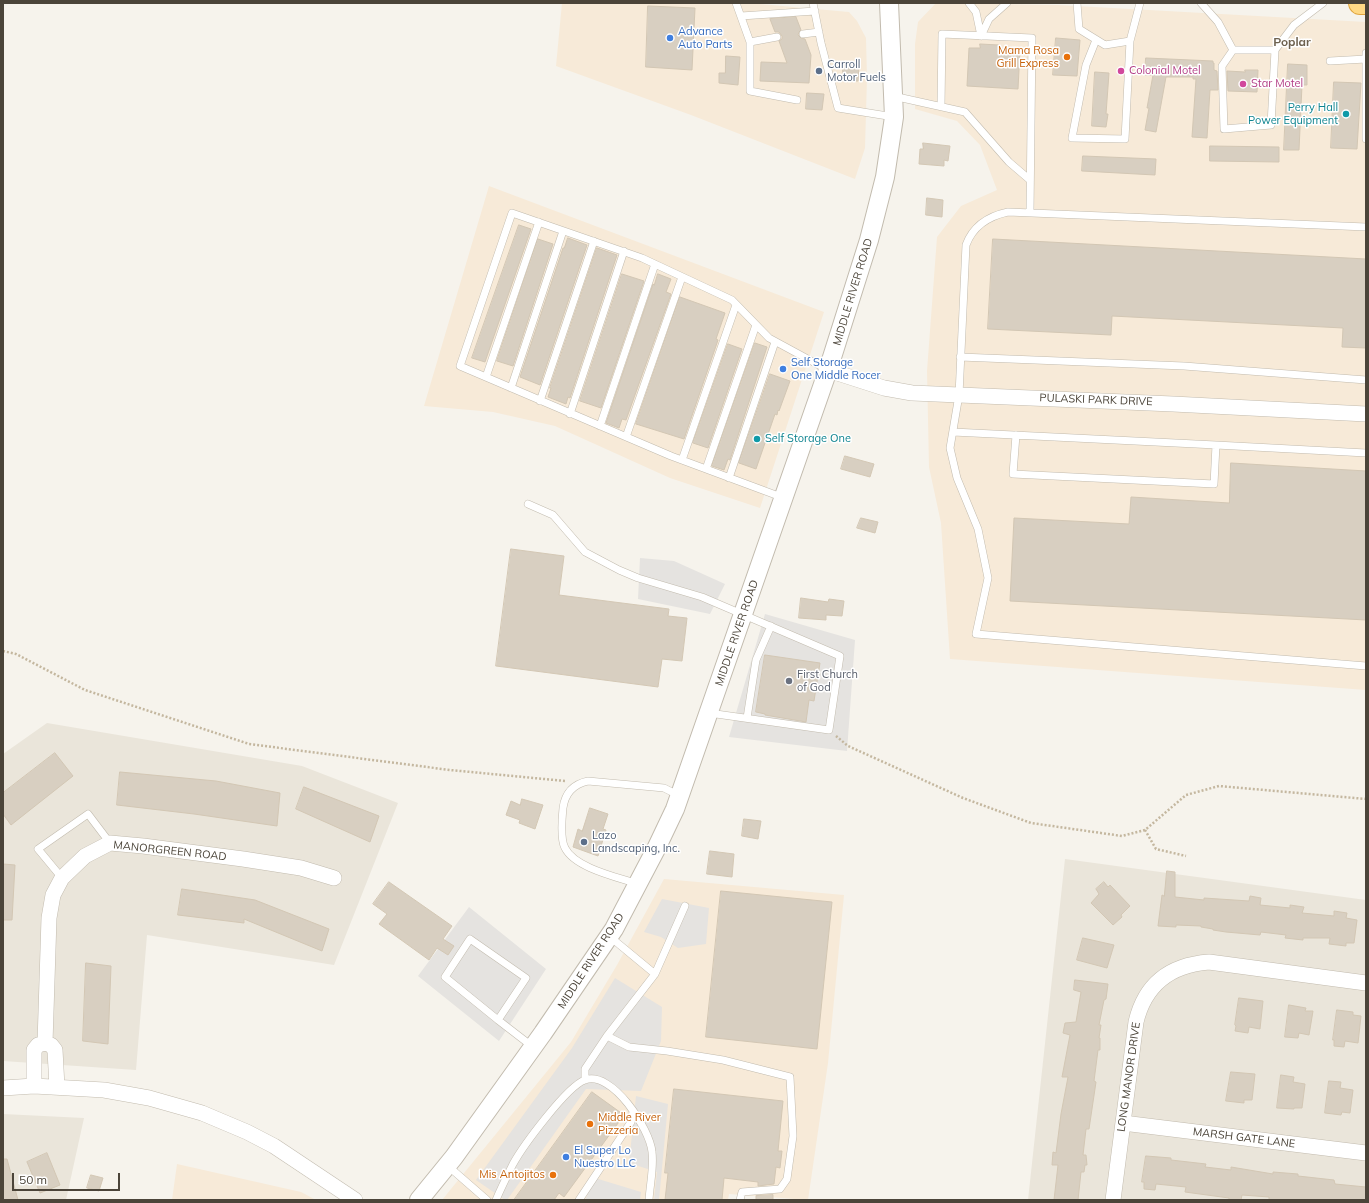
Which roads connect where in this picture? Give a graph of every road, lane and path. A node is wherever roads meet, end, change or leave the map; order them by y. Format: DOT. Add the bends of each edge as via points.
graph roads {
  1 [pos="736,3"];
  2 [pos="889,3"];
  3 [pos="969,3"];
  4 [pos="1007,3"];
  5 [pos="1077,3"];
  6 [pos="1140,3"];
  7 [pos="1201,3"];
  8 [pos="1323,3"];
  9 [pos="1360,3"];
  10 [pos="1366,3"];
  11 [pos="814,7"];
  12 [pos="741,16"];
  13 [pos="819,32"];
  14 [pos="803,34"];
  15 [pos="981,36"];
  16 [pos="777,37"];
  17 [pos="1096,40"];
  18 [pos="1130,41"];
  19 [pos="750,42"];
  20 [pos="1232,50"];
  21 [pos="1275,50"];
  22 [pos="1366,53"];
  23 [pos="1366,59"];
  24 [pos="1330,61"];
  25 [pos="893,96"];
  26 [pos="797,100"];
  27 [pos="941,106"];
  28 [pos="894,117"];
  29 [pos="1366,139"];
  30 [pos="1030,180"];
  31 [pos="1030,212"];
  32 [pos="539,222"];
  33 [pos="1366,227"];
  34 [pos="563,231"];
  35 [pos="594,241"];
  36 [pos="624,251"];
  37 [pos="655,264"];
  38 [pos="682,277"];
  39 [pos="736,305"];
  40 [pos="756,325"];
  41 [pos="775,342"];
  42 [pos="960,357"];
  43 [pos="828,370"];
  44 [pos="486,377"];
  45 [pos="1366,380"];
  46 [pos="511,388"];
  47 [pos="959,396"];
  48 [pos="540,401"];
  49 [pos="570,414"];
  50 [pos="1366,414"];
  51 [pos="600,426"];
  52 [pos="953,432"];
  53 [pos="1016,435"];
  54 [pos="626,437"];
  55 [pos="1216,445"];
  56 [pos="1366,453"];
  57 [pos="682,460"];
  58 [pos="706,469"];
  59 [pos="729,478"];
  60 [pos="784,498"];
  61 [pos="528,504"];
  62 [pos="743,614"];
  63 [pos="771,626"];
  64 [pos="3,651"];
  65 [pos="1366,666"];
  66 [pos="709,713"];
  67 [pos="747,718"];
  68 [pos="829,730"];
  69 [pos="579,783"];
  70 [pos="680,796"];
  71 [pos="1366,799"];
  72 [pos="1145,830"];
  73 [pos="110,843"];
  74 [pos="1186,856"];
  75 [pos="62,878"];
  76 [pos="334,878"];
  77 [pos="638,884"];
  78 [pos="685,906"];
  79 [pos="609,936"];
  80 [pos="655,974"];
  81 [pos="1366,982"];
  82 [pos="498,1020"];
  83 [pos="607,1036"];
  84 [pos="45,1043"];
  85 [pos="533,1047"];
  86 [pos="585,1080"];
  87 [pos="34,1086"];
  88 [pos="57,1087"];
  89 [pos="3,1088"];
  90 [pos="634,1112"];
  91 [pos="1123,1123"];
  92 [pos="1366,1153"];
  93 [pos="447,1165"];
  94 [pos="355,1200"];
  95 [pos="419,1200"];
  96 [pos="487,1200"];
  97 [pos="496,1200"];
  98 [pos="579,1200"];
  99 [pos="649,1200"];
  100 [pos="740,1200"];
  101 [pos="1113,1200"];
  1 -- 12 [label="lane"];
  2 -- 25 [label="street, MIDDLE RIVER ROAD"];
  3 -- 15 [label="lane" via="976,12"];
  4 -- 15 [label="lane" via="989,19"];
  5 -- 17 [label="lane" via="1079,29"];
  6 -- 18 [label="lane"];
  7 -- 20 [label="lane" via="1218,22"];
  8 -- 21 [label="lane" via="1294,24"];
  9 -- 10 [label="highway"];
  11 -- 12 [label="lane"];
  11 -- 13 [label="lane"];
  12 -- 19 [label="lane"];
  13 -- 14 [label="lane"];
  13 -- 28 [label="lane" via="838,108"];
  15 -- 27 [label="lane" via="942,34"];
  15 -- 30 [label="lane" via="1032,38"];
  16 -- 19 [label="lane"];
  17 -- 18 [label="lane" via="1105,45"];
  17 -- 18 [label="lane" via="1086,65 1072,138 1125,139"];
  19 -- 26 [label="lane" via="750,91"];
  20 -- 21 [label="lane"];
  20 -- 21 [label="lane" via="1222,66 1224,129 1271,125"];
  22 -- 23 [label="lane"];
  23 -- 24 [label="lane"];
  23 -- 29 [label="lane"];
  25 -- 27 [label="lane"];
  25 -- 28 [label="street, MIDDLE RIVER ROAD"];
  27 -- 30 [label="lane" via="965,112 1010,162"];
  28 -- 43 [label="street, MIDDLE RIVER ROAD" via="885,177 869,240"];
  30 -- 31 [label="lane"];
  31 -- 33 [label="lane"];
  31 -- 42 [label="lane" via="996,215 977,226 966,244"];
  32 -- 34 [label="lane"];
  32 -- 44 [label="lane"];
  32 -- 44 [label="lane" via="512,213 460,366"];
  34 -- 35 [label="lane"];
  34 -- 46 [label="lane"];
  35 -- 36 [label="lane"];
  35 -- 48 [label="lane"];
  36 -- 37 [label="lane"];
  36 -- 49 [label="lane"];
  37 -- 38 [label="lane"];
  37 -- 51 [label="lane"];
  38 -- 39 [label="lane" via="732,300"];
  38 -- 54 [label="lane"];
  39 -- 40 [label="lane"];
  39 -- 57 [label="lane"];
  40 -- 41 [label="lane"];
  40 -- 58 [label="lane"];
  41 -- 43 [label="lane"];
  41 -- 59 [label="lane"];
  42 -- 45 [label="lane" via="1184,366"];
  42 -- 47 [label="lane"];
  43 -- 47 [label="street, PULASKI PARK DRIVE" via="884,388 912,393"];
  43 -- 60 [label="street, MIDDLE RIVER ROAD"];
  44 -- 46 [label="lane"];
  46 -- 48 [label="lane"];
  47 -- 50 [label="street, PULASKI PARK DRIVE"];
  47 -- 52 [label="lane"];
  48 -- 49 [label="lane"];
  49 -- 51 [label="lane"];
  51 -- 54 [label="lane"];
  52 -- 53 [label="lane"];
  52 -- 65 [label="lane" via="950,448 957,478 978,529 988,578 976,634"];
  53 -- 55 [label="lane"];
  53 -- 55 [label="lane" via="1013,474 1214,484"];
  54 -- 57 [label="lane"];
  55 -- 56 [label="lane"];
  57 -- 58 [label="lane"];
  58 -- 59 [label="lane"];
  59 -- 60 [label="lane"];
  60 -- 62 [label="street, MIDDLE RIVER ROAD"];
  61 -- 62 [label="lane" via="553,515 585,552 612,566 638,578 702,597"];
  62 -- 63 [label="lane"];
  62 -- 66 [label="street, MIDDLE RIVER ROAD"];
  63 -- 67 [label="lane" via="756,660"];
  63 -- 68 [label="lane" via="840,656"];
  64 -- 69 [label="path" via="16,654 85,690 249,744 450,770"];
  66 -- 67 [label="lane"];
  66 -- 70 [label="street, MIDDLE RIVER ROAD"];
  67 -- 68 [label="lane"];
  68 -- 72 [label="path" via="848,746 963,798 1031,823 1122,836"];
  69 -- 70 [label="lane" via="588,780 664,788"];
  69 -- 77 [label="lane" via="568,792 564,801 564,847 581,864"];
  70 -- 77 [label="street, MIDDLE RIVER ROAD"];
  71 -- 72 [label="path" via="1219,786 1186,795"];
  72 -- 74 [label="path" via="1156,849"];
  73 -- 75 [label="street, MANORGREEN ROAD" via="85,856"];
  73 -- 75 [label="lane" via="88,814 38,849"];
  73 -- 76 [label="street, MANORGREEN ROAD" via="250,860 301,868"];
  75 -- 84 [label="street, MANORGREEN ROAD" via="54,895 49,918"];
  77 -- 79 [label="street, MIDDLE RIVER ROAD"];
  78 -- 80 [label="lane"];
  79 -- 80 [label="lane"];
  79 -- 85 [label="street, MIDDLE RIVER ROAD"];
  80 -- 83 [label="lane"];
  81 -- 91 [label="street, LONG MANOR DRIVE" via="1209,962 1179,968 1166,975 1145,996 1139,1010"];
  82 -- 82 [label="lane" via="526,978 470,939 445,977"];
  82 -- 85 [label="lane"];
  83 -- 86 [label="lane" via="586,1069"];
  83 -- 100 [label="lane" via="629,1047 723,1060 790,1077 793,1136 787,1179 780,1189 742,1192"];
  84 -- 87 [label="street" via="38,1045 34,1050"];
  84 -- 88 [label="street" via="51,1045 54,1050"];
  85 -- 93 [label="street, MIDDLE RIVER ROAD"];
  86 -- 90 [label="lane" via="594,1078 606,1083"];
  86 -- 97 [label="lane" via="572,1088 558,1103 524,1148 513,1164"];
  87 -- 88 [label="street"];
  87 -- 89 [label="street"];
  88 -- 94 [label="street" via="104,1090 149,1098 202,1113 274,1146"];
  90 -- 98 [label="lane" via="631,1122"];
  90 -- 99 [label="lane" via="647,1134 652,1151"];
  91 -- 92 [label="street, MARSH GATE LANE"];
  91 -- 101 [label="street, LONG MANOR DRIVE"];
  93 -- 95 [label="street, MIDDLE RIVER ROAD"];
  93 -- 96 [label="lane"];
}
